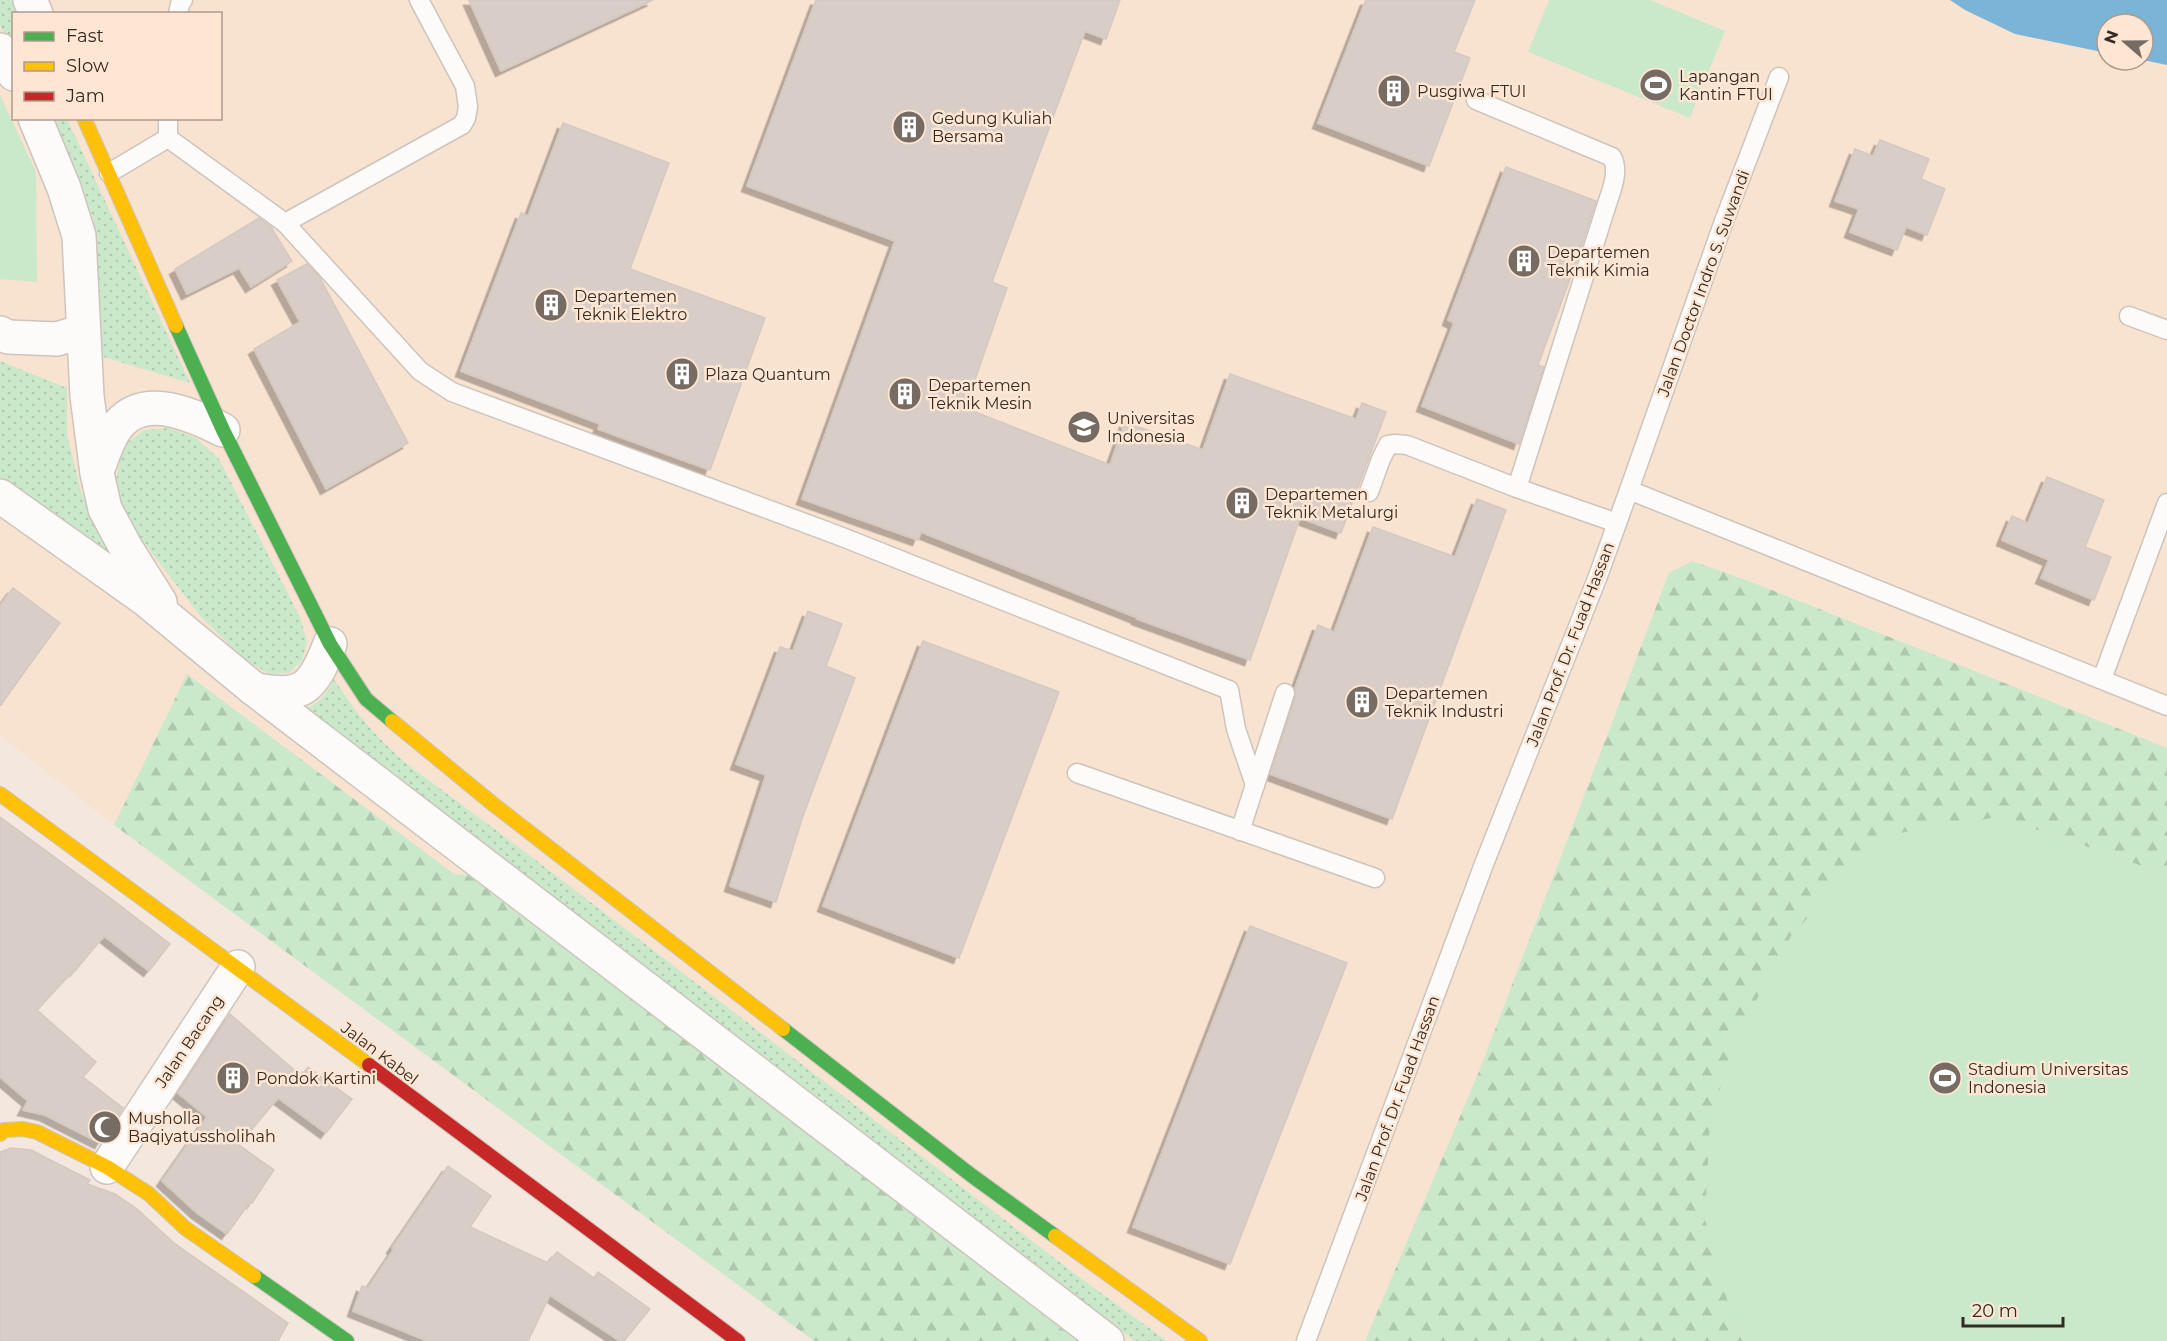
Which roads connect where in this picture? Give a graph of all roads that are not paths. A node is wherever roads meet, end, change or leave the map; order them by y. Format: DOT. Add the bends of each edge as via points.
graph roads {
  1 [pos="419,0"];
  2 [pos="0,50"];
  3 [pos="12,71"];
  4 [pos="1779,77"];
  5 [pos="1476,100"];
  6 [pos="36,120"];
  7 [pos="85,120"];
  8 [pos="168,120"];
  9 [pos="168,138"];
  10 [pos="109,173"];
  11 [pos="285,223"];
  12 [pos="2129,316"];
  13 [pos="2167,330"];
  14 [pos="83,331"];
  15 [pos="0,333"];
  16 [pos="223,430"];
  17 [pos="97,473"];
  18 [pos="1517,488"];
  19 [pos="1629,490"];
  20 [pos="1370,492"];
  21 [pos="0,496"];
  22 [pos="2167,503"];
  23 [pos="1617,523"];
  24 [pos="172,621"];
  25 [pos="330,644"];
  26 [pos="2102,679"];
  27 [pos="254,689"];
  28 [pos="1285,693"];
  29 [pos="2167,706"];
  30 [pos="1077,773"];
  31 [pos="1255,785"];
  32 [pos="0,794"];
  33 [pos="1240,831"];
  34 [pos="1375,878"];
  35 [pos="238,968"];
  36 [pos="0,1134"];
  37 [pos="107,1167"];
  38 [pos="347,1341"];
  39 [pos="738,1341"];
  40 [pos="1107,1341"];
  41 [pos="1200,1341"];
  42 [pos="1306,1341"];
  1 -- 11 [label="lane" via="465,86 468,107 462,125"];
  2 -- 3 [label="street"];
  4 -- 19 [label="lane, Jalan Doctor Indro S. Suwandi"];
  5 -- 18 [label="lane" via="1612,157 1616,165"];
  6 -- 14 [label="street" via="79,236"];
  7 -- 10 [label="street"];
  8 -- 9 [label="lane"];
  9 -- 10 [label="lane"];
  9 -- 11 [label="lane"];
  10 -- 16 [label="street"];
  11 -- 31 [label="lane" via="420,371 452,392 837,535 1229,690 1236,729"];
  12 -- 13 [label="lane"];
  14 -- 15 [label="street" via="57,339 8,337"];
  14 -- 17 [label="street"];
  16 -- 17 [label="street" via="194,415 167,408 135,412 119,424"];
  16 -- 25 [label="street"];
  17 -- 24 [label="street" via="105,509"];
  18 -- 20 [label="lane" via="1407,445 1395,444 1388,446 1381,459"];
  18 -- 23 [label="lane"];
  19 -- 23 [label="lane, Jalan Prof. Dr. Fuad Hassan"];
  19 -- 26 [label="lane"];
  21 -- 24 [label="street"];
  22 -- 26 [label="lane"];
  23 -- 42 [label="lane, Jalan Prof. Dr. Fuad Hassan" via="1484,864"];
  24 -- 27 [label="street"];
  25 -- 27 [label="street" via="317,675 296,692 276,694"];
  25 -- 41 [label="street" via="366,699 493,804 971,1175"];
  26 -- 29 [label="lane"];
  27 -- 40 [label="street"];
  28 -- 31 [label="lane"];
  30 -- 33 [label="lane"];
  31 -- 33 [label="lane"];
  32 -- 35 [label="street, Jalan Kabel"];
  33 -- 34 [label="lane"];
  35 -- 37 [label="street, Jalan Bacang"];
  35 -- 39 [label="street, Jalan Kabel"];
  36 -- 37 [label="street" via="4,1130 37,1132"];
  37 -- 38 [label="street" via="149,1194 185,1228"];
}
